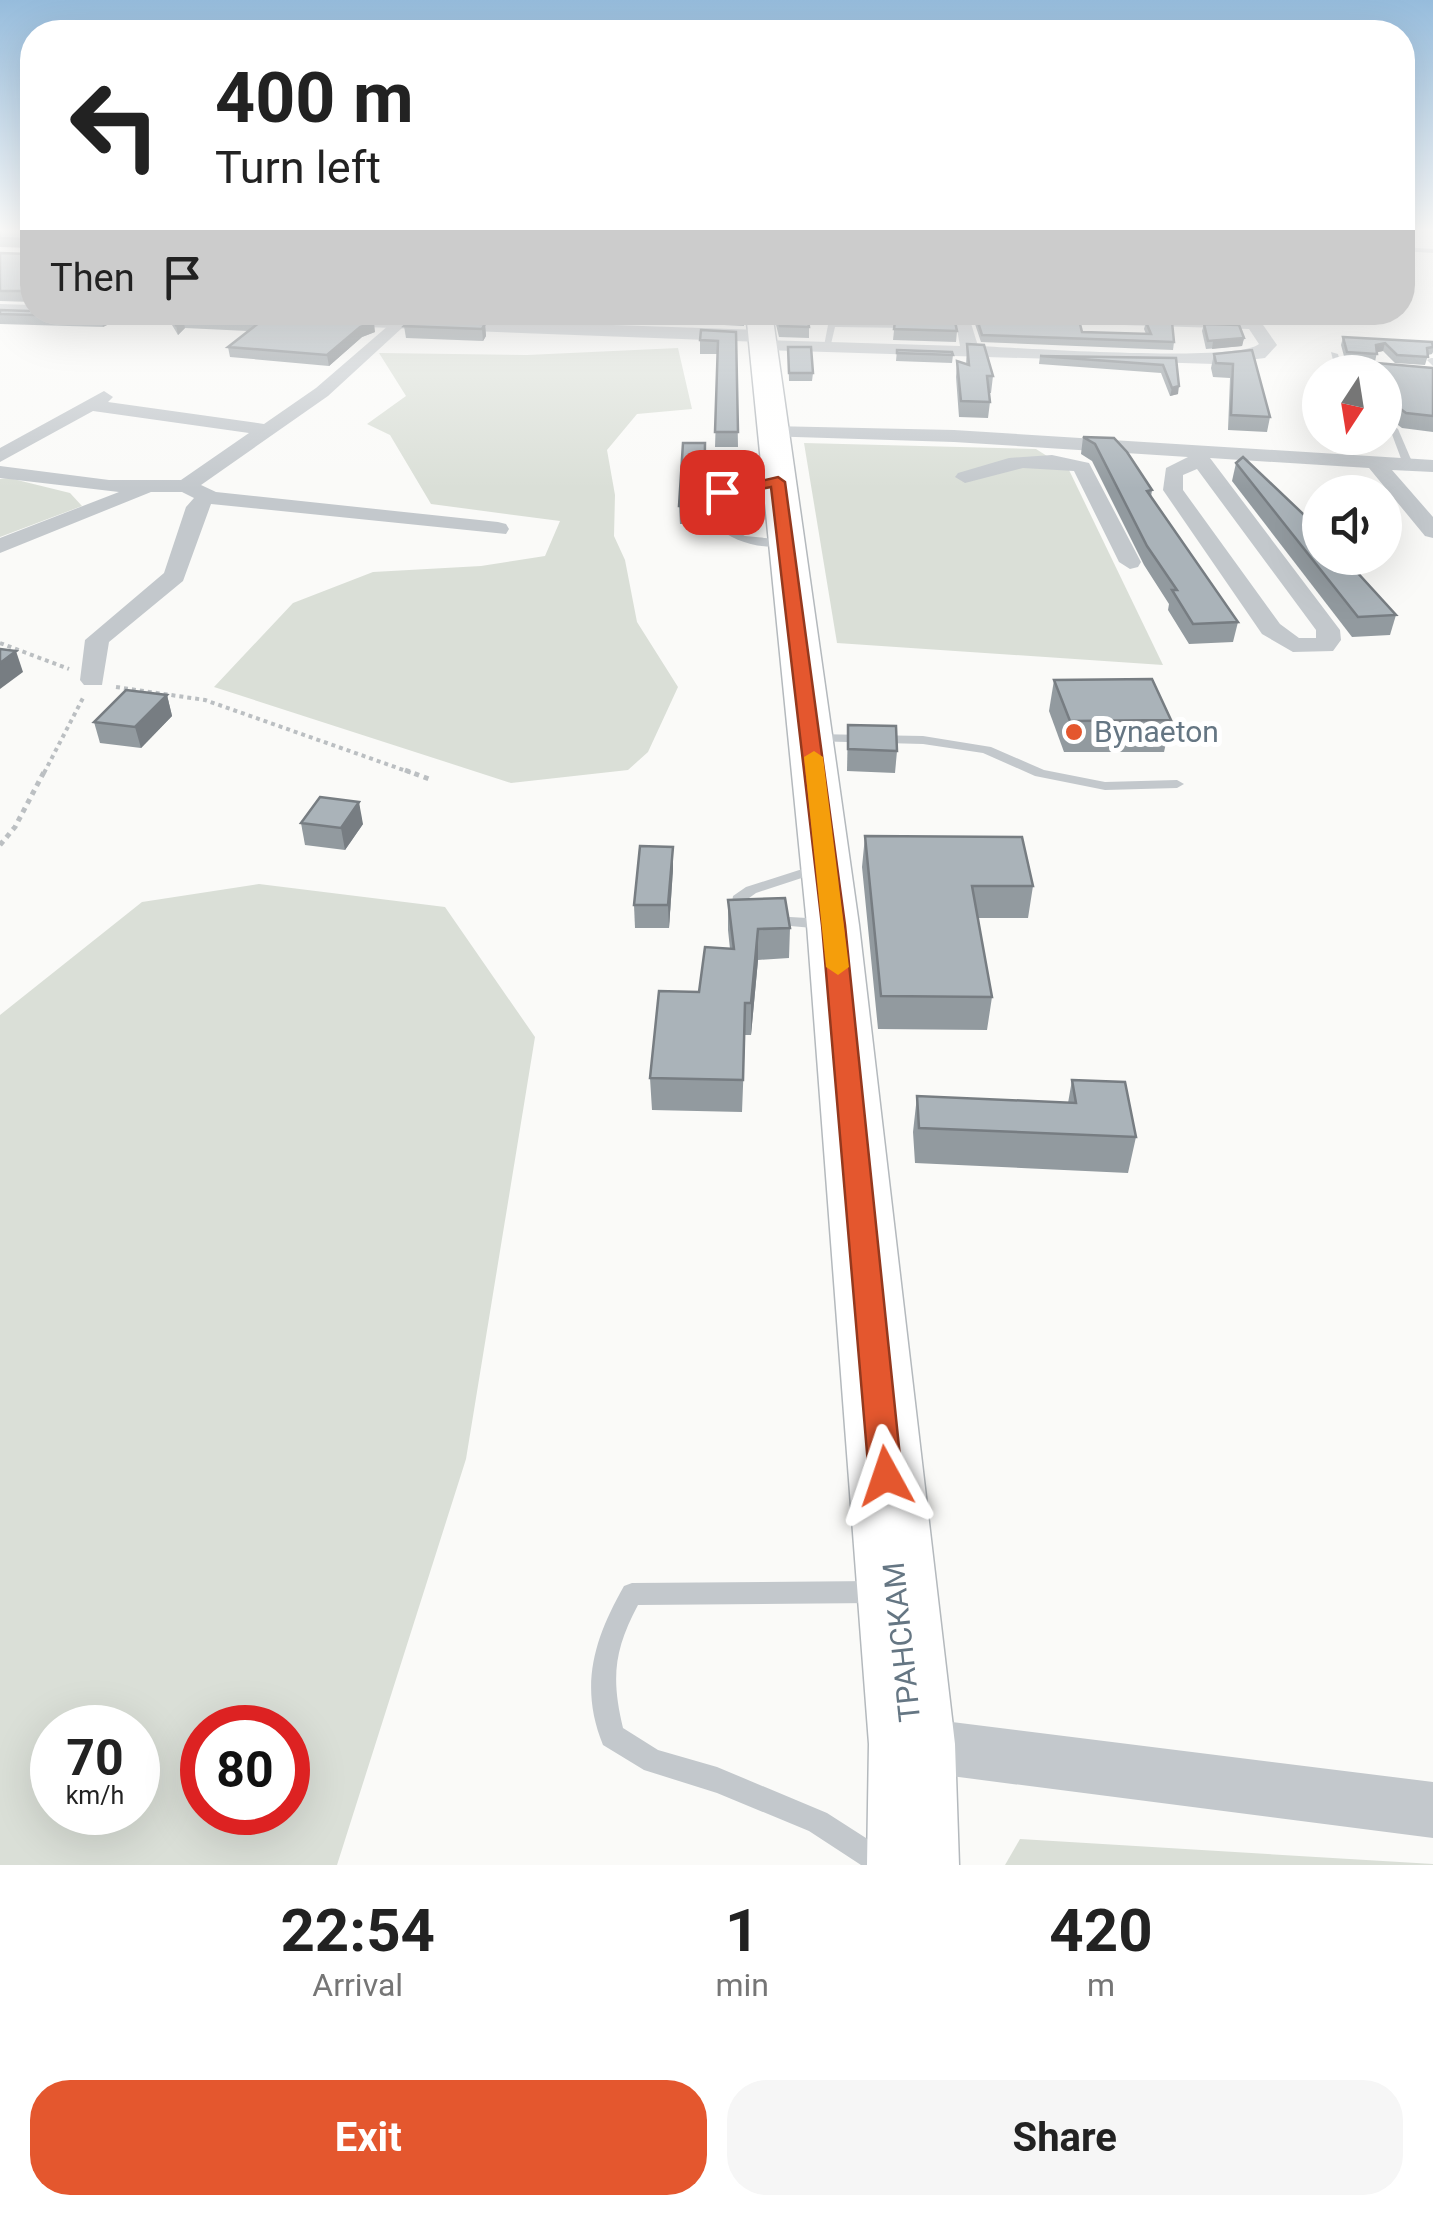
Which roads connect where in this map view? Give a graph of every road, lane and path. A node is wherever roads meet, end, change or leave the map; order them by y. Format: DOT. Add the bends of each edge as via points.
graph roads {
  1 [pos="395,325"];
  2 [pos="448,325"];
  3 [pos="960,325"];
  4 [pos="1255,325"];
  5 [pos="908,326"];
  6 [pos="761,331"];
  7 [pos="827,344"];
  8 [pos="961,354"];
  9 [pos="268,430"];
  10 [pos="1402,449"];
  11 [pos="1054,451"];
  12 [pos="1196,455"];
  13 [pos="0,456"];
  14 [pos="774,457"];
  15 [pos="1374,461"];
  16 [pos="1408,464"];
  17 [pos="1433,466"];
  18 [pos="0,472"];
  19 [pos="965,477"];
  20 [pos="154,486"];
  21 [pos="196,491"];
  22 [pos="498,530"];
  23 [pos="1433,531"];
  24 [pos="786,543"];
  25 [pos="1263,544"];
  26 [pos="1211,545"];
  27 [pos="0,546"];
  28 [pos="1130,562"];
  29 [pos="0,643"];
  30 [pos="92,680"];
  31 [pos="811,738"];
  32 [pos="428,779"];
  33 [pos="1177,784"];
  34 [pos="0,845"];
  35 [pos="826,865"];
  36 [pos="834,925"];
  37 [pos="896,1592"];
  38 [pos="912,1744"];
  39 [pos="1433,1810"];
  40 [pos="886,1865"];
  41 [pos="913,1865"];
  1 -- 9 [label="street" via="322,392"];
  2 -- 6 [label="street"];
  3 -- 8 [label="street"];
  4 -- 8 [label="street" via="1268,345 1240,358"];
  5 -- 7 [label="lane" via="832,325"];
  6 -- 7 [label="street"];
  6 -- 14 [label="highway, ТРАНСКАМ"];
  7 -- 8 [label="street"];
  9 -- 13 [label="street" via="96,401"];
  9 -- 21 [label="street"];
  10 -- 16 [label="lane"];
  11 -- 12 [label="street"];
  11 -- 14 [label="street"];
  11 -- 19 [label="street"];
  11 -- 28 [label="street" via="1082,467"];
  12 -- 15 [label="street"];
  12 -- 25 [label="street"];
  12 -- 26 [label="street" via="1173,472 1173,490"];
  14 -- 24 [label="highway, ТРАНСКАМ"];
  14 -- 24 [label="lane" via="722,492 719,518 732,537"];
  15 -- 16 [label="street"];
  15 -- 23 [label="street"];
  16 -- 17 [label="street"];
  18 -- 20 [label="street"];
  20 -- 21 [label="street"];
  20 -- 27 [label="street"];
  21 -- 22 [label="street"];
  21 -- 30 [label="street" via="197,508 175,576 97,640"];
  24 -- 31 [label="highway, ТРАНСКАМ"];
  25 -- 26 [label="street"];
  25 -- 26 [label="street" via="1328,630 1324,646 1282,640"];
  29 -- 30 [label="path"];
  30 -- 32 [label="path" via="205,700"];
  30 -- 34 [label="path" via="16,827"];
  31 -- 33 [label="lane" via="923,740 986,750 1040,773 1105,786"];
  31 -- 35 [label="highway, ТРАНСКАМ"];
  35 -- 36 [label="highway, ТРАНСКАМ"];
  35 -- 36 [label="lane" via="750,890 738,899 738,909 748,918"];
  36 -- 37 [label="highway, ТРАНСКАМ"];
  37 -- 38 [label="highway, ТРАНСКАМ"];
  37 -- 40 [label="lane" via="632,1594 606,1638 600,1690 612,1736 653,1761 818,1822"];
  38 -- 39 [label="street"];
  38 -- 41 [label="highway, ТРАНСКАМ"];
}
